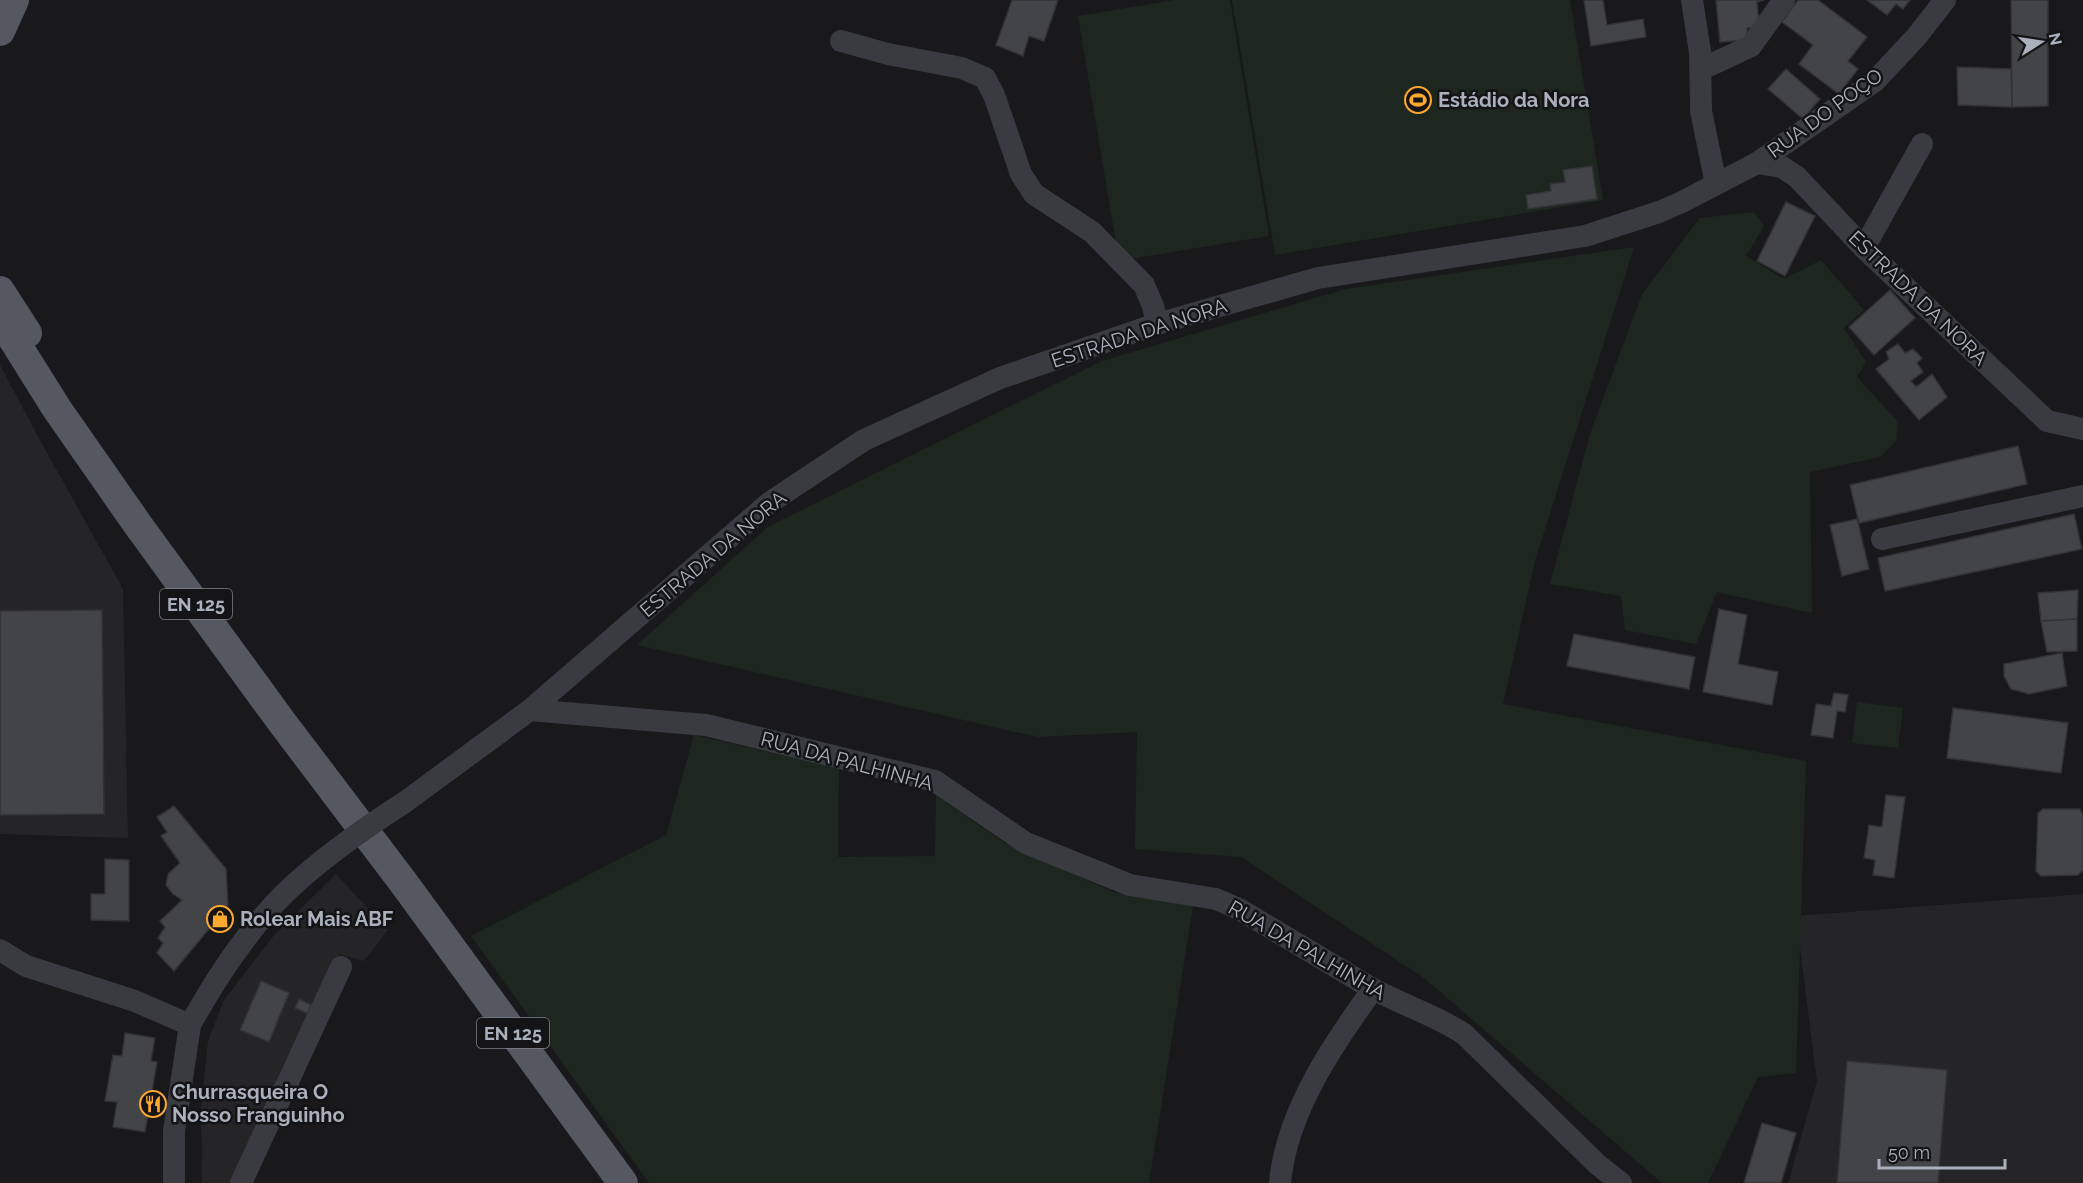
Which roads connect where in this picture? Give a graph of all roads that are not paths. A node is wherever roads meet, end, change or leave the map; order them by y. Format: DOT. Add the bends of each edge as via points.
graph roads {
  1 [pos="14,0"];
  2 [pos="1692,0"];
  3 [pos="1945,0"];
  4 [pos="1776,6"];
  5 [pos="0,32"];
  6 [pos="840,41"];
  7 [pos="1702,69"];
  8 [pos="1799,135"];
  9 [pos="1922,144"];
  10 [pos="1757,163"];
  11 [pos="1797,177"];
  12 [pos="1716,184"];
  13 [pos="1864,248"];
  14 [pos="0,273"];
  15 [pos="3,305"];
  16 [pos="1157,324"];
  17 [pos="2083,429"];
  18 [pos="2083,496"];
  19 [pos="1882,539"];
  20 [pos="530,710"];
  21 [pos="0,950"];
  22 [pos="341,967"];
  23 [pos="1373,989"];
  24 [pos="190,1024"];
  25 [pos="174,1183"];
  26 [pos="240,1183"];
  27 [pos="623,1183"];
  28 [pos="1280,1183"];
  29 [pos="1621,1183"];
  1 -- 5 [label="main road"];
  2 -- 7 [label="street"];
  3 -- 8 [label="street, RUA DO POÇO" via="1875,81"];
  4 -- 7 [label="street" via="1751,46"];
  6 -- 16 [label="street" via="962,68 985,78 1021,174 1034,194 1092,232 1144,285"];
  7 -- 12 [label="street" via="1701,111"];
  8 -- 10 [label="street, RUA DO POÇO"];
  8 -- 11 [label="street"];
  9 -- 13 [label="street"];
  10 -- 11 [label="street, ESTRADA DA NORA" via="1782,167"];
  10 -- 12 [label="street, RUA DO POÇO"];
  11 -- 13 [label="street, ESTRADA DA NORA"];
  12 -- 16 [label="street, ESTRADA DA NORA" via="1659,212 1585,236 1318,278"];
  13 -- 17 [label="street, ESTRADA DA NORA" via="2047,421"];
  14 -- 15 [label="main road"];
  15 -- 27 [label="main road, EN 125" via="57,409 138,525"];
  16 -- 20 [label="street, ESTRADA DA NORA" via="1000,378 864,440 769,503"];
  18 -- 19 [label="street"];
  20 -- 23 [label="street, RUA DA PALHINHA" via="706,724 935,781 1026,843 1130,885 1216,899"];
  20 -- 24 [label="street, ESTRADA DA NORA, bridge" via="367,827 285,893 251,931"];
  21 -- 24 [label="street" via="26,966 135,1001"];
  22 -- 26 [label="street"];
  23 -- 28 [label="street" via="1340,1034 1294,1119"];
  23 -- 29 [label="street, RUA DA PALHINHA" via="1464,1034 1596,1164"];
  24 -- 25 [label="street, ESTRADA DA NORA" via="174,1131"];
}
